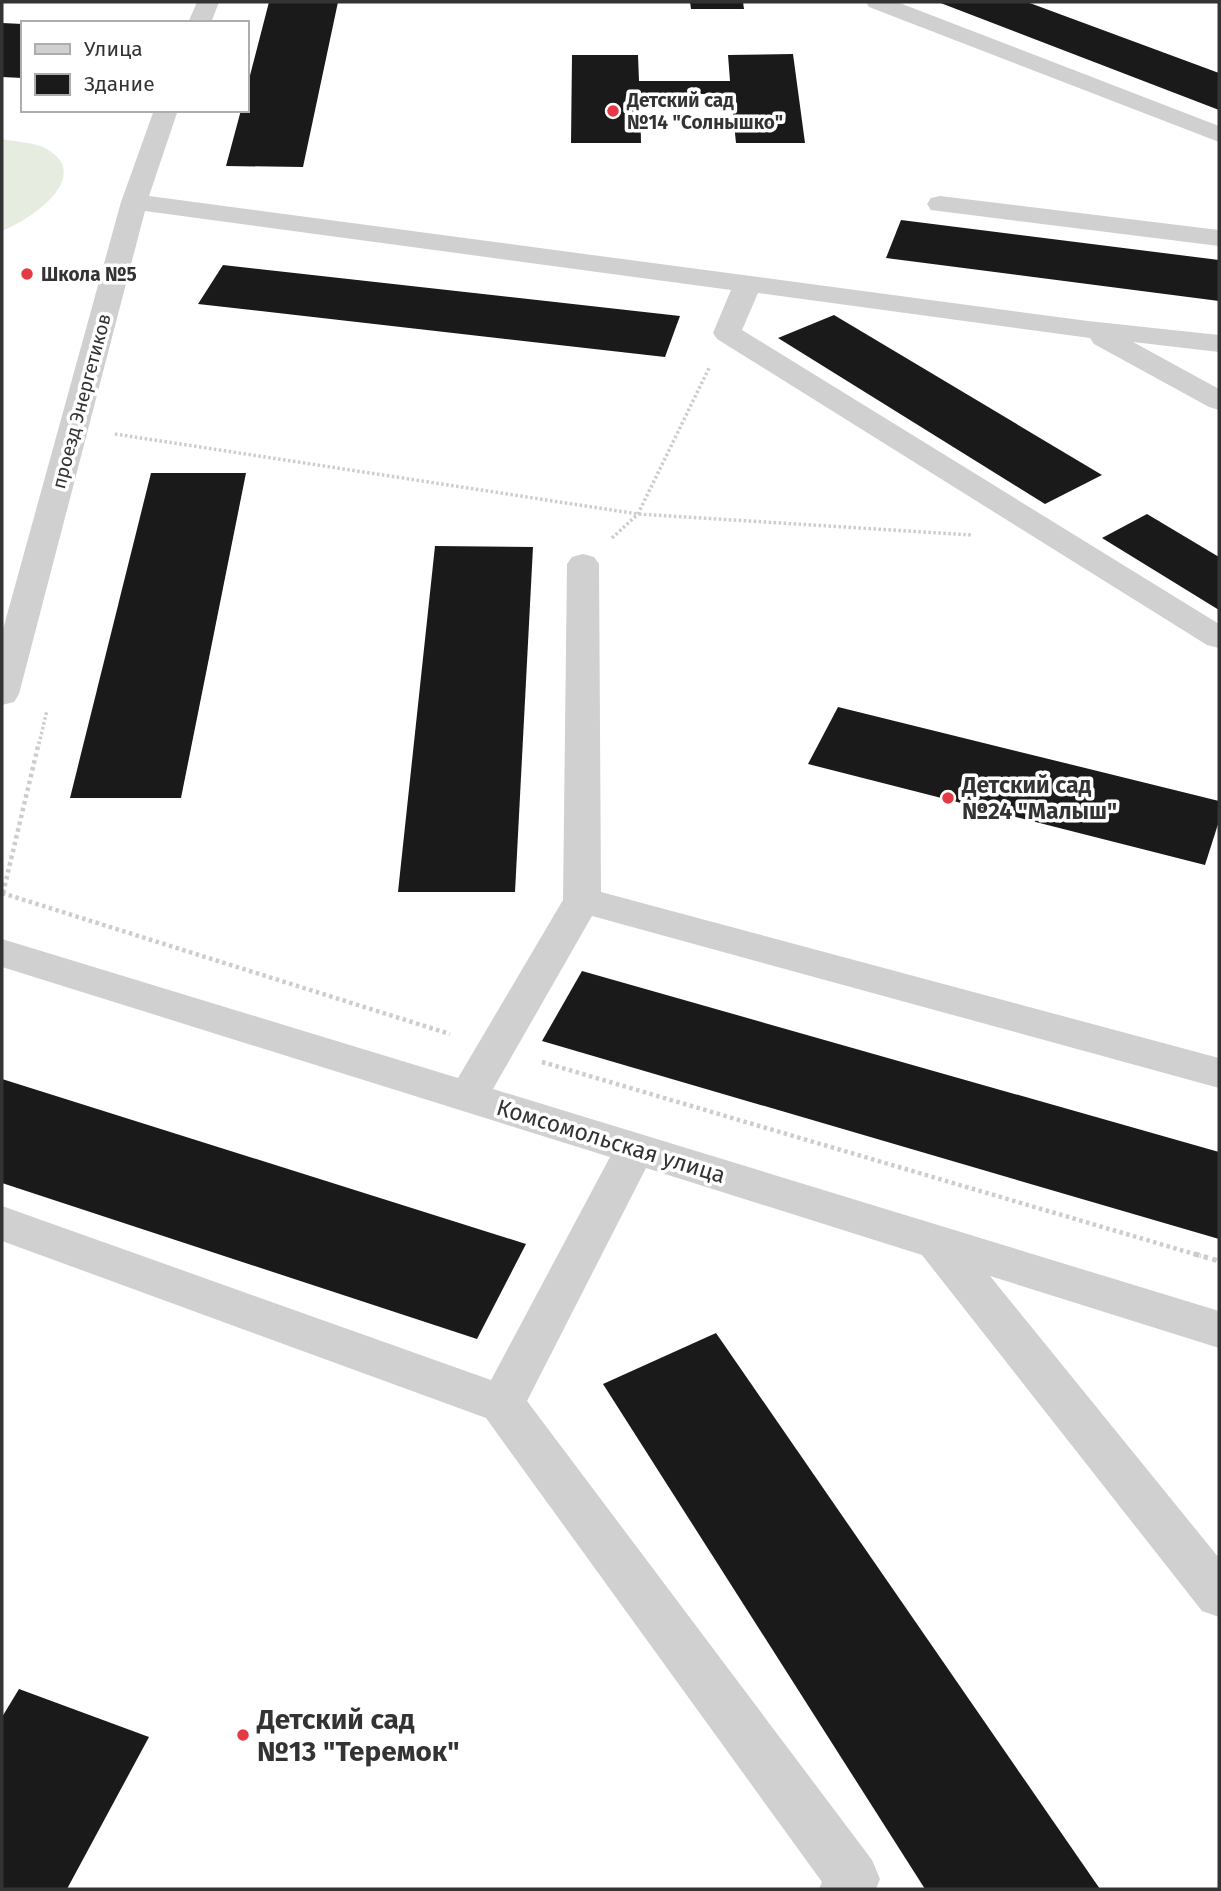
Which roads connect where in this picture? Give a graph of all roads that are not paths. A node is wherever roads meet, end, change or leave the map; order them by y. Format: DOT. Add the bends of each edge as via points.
graph roads {
  1 [pos="208,2"];
  2 [pos="877,2"];
  3 [pos="199,21"];
  4 [pos="165,112"];
  5 [pos="1219,135"];
  6 [pos="134,202"];
  7 [pos="940,204"];
  8 [pos="1219,238"];
  9 [pos="748,283"];
  10 [pos="1088,329"];
  11 [pos="1219,343"];
  12 [pos="1219,401"];
  13 [pos="583,564"];
  14 [pos="1219,638"];
  15 [pos="2,694"];
  16 [pos="582,900"];
  17 [pos="2,953"];
  18 [pos="1219,1073"];
  19 [pos="468,1097"];
  20 [pos="636,1149"];
  21 [pos="2,1223"];
  22 [pos="936,1241"];
  23 [pos="1219,1329"];
  24 [pos="502,1404"];
  25 [pos="1219,1595"];
  26 [pos="846,1889"];
  1 -- 3 [label="street"];
  2 -- 5 [label="street"];
  4 -- 6 [label="street, проезд Энергетиков"];
  6 -- 9 [label="street"];
  6 -- 15 [label="street, проезд Энергетиков"];
  7 -- 8 [label="street"];
  9 -- 10 [label="street"];
  9 -- 14 [label="street" via="727,332"];
  10 -- 11 [label="street"];
  10 -- 12 [label="street"];
  13 -- 16 [label="street"];
  16 -- 18 [label="street"];
  16 -- 19 [label="street"];
  17 -- 19 [label="street, Комсомольская улица"];
  19 -- 20 [label="street, Комсомольская улица"];
  20 -- 22 [label="street, Комсомольская улица"];
  20 -- 24 [label="street"];
  21 -- 24 [label="street"];
  22 -- 23 [label="street, Комсомольская улица"];
  22 -- 25 [label="street"];
  24 -- 26 [label="street" via="853,1879"];
}
